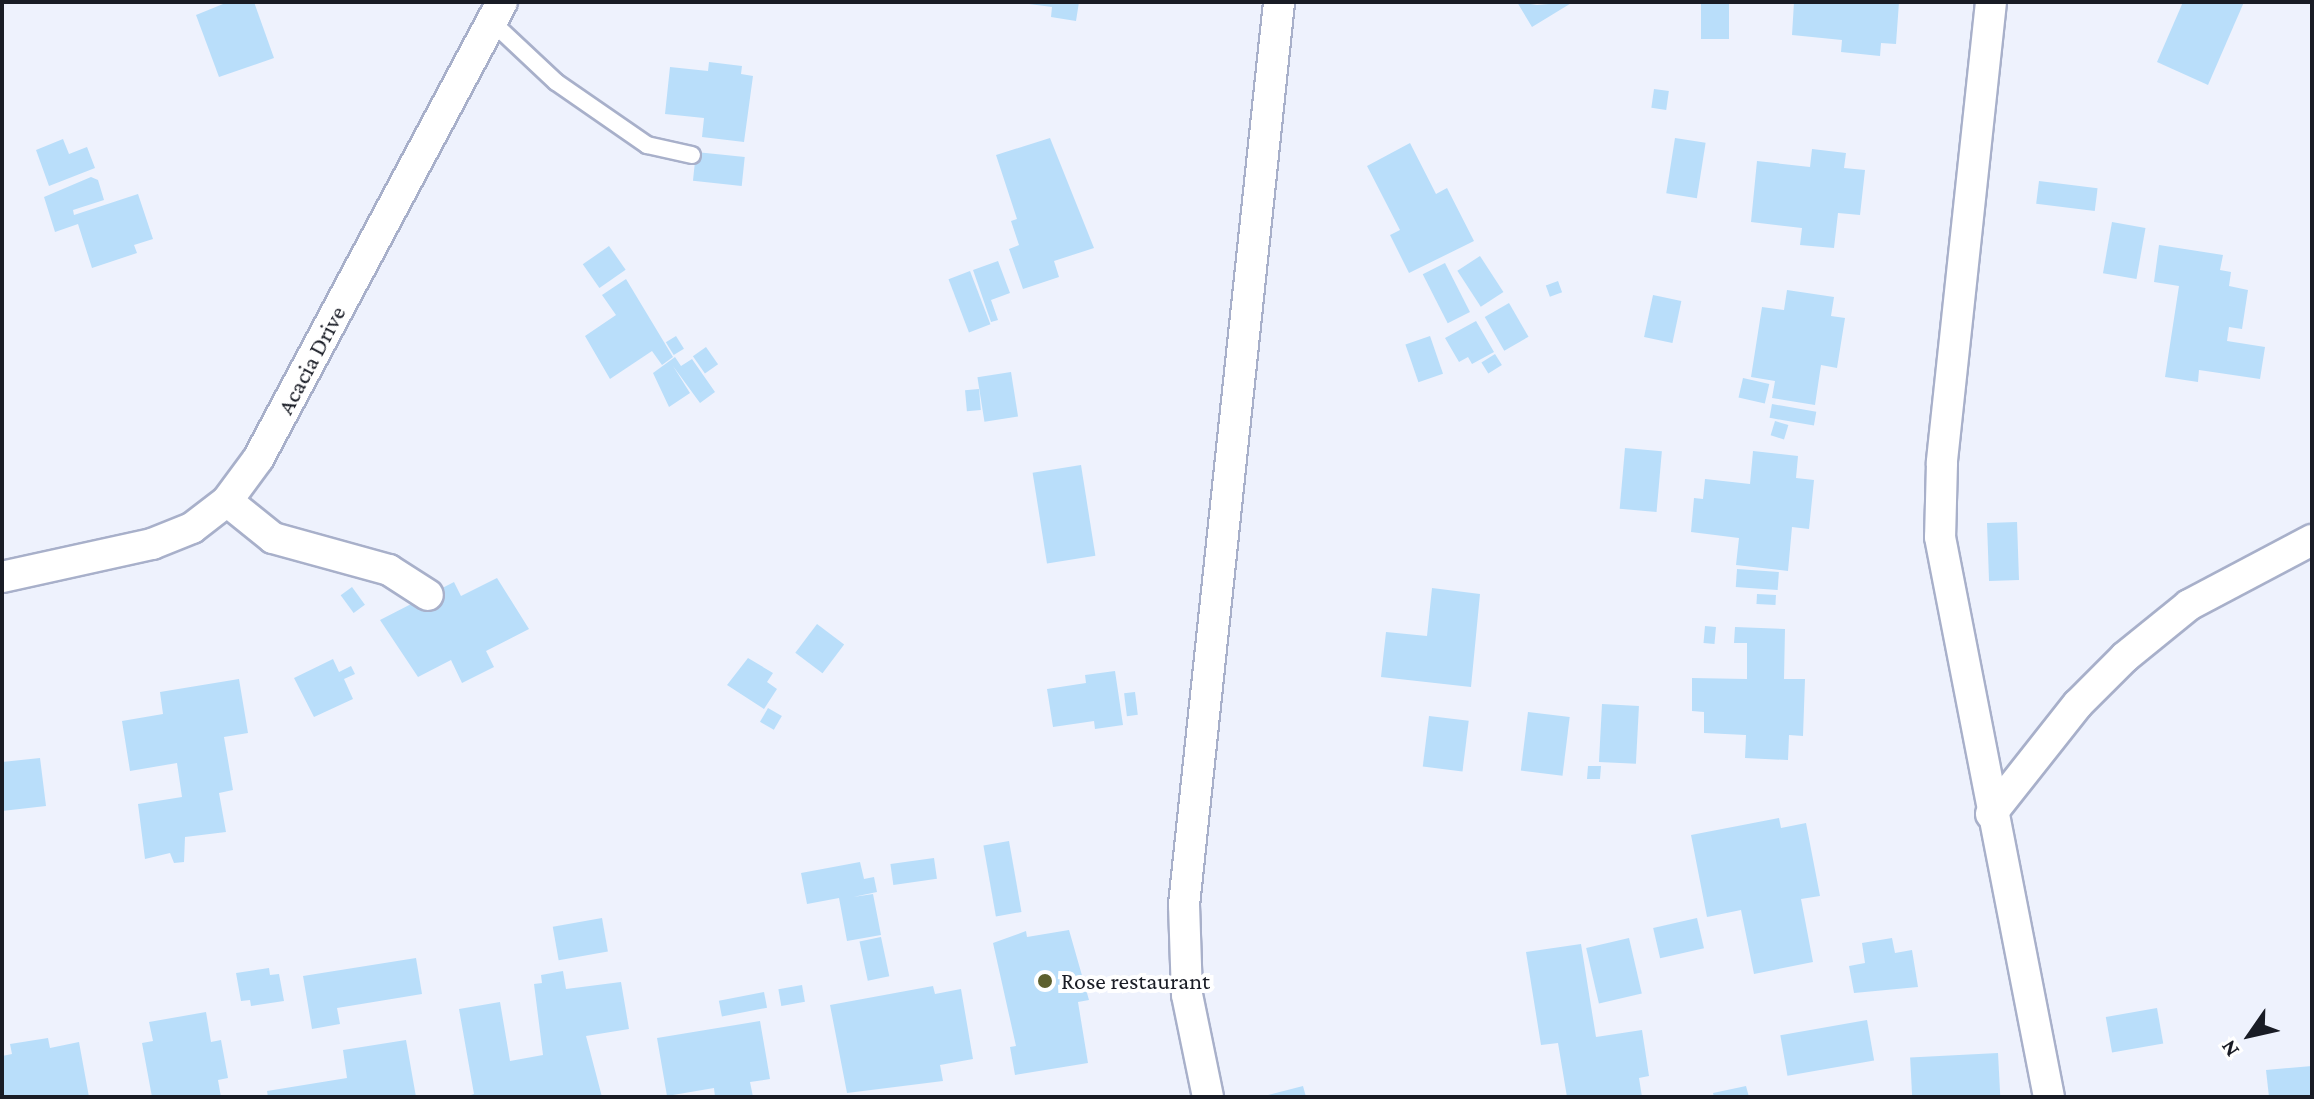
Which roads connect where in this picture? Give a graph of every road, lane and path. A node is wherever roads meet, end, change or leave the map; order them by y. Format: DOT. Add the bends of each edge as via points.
graph roads {
  1 [pos="1279,2"];
  2 [pos="1991,2"];
  3 [pos="496,12"];
  4 [pos="692,155"];
  5 [pos="227,501"];
  6 [pos="2312,540"];
  7 [pos="2,577"];
  8 [pos="428,595"];
  9 [pos="1991,814"];
  10 [pos="1208,1097"];
  11 [pos="2049,1097"];
  1 -- 10 [label="street" via="1184,905 1187,995"];
  2 -- 9 [label="street" via="1942,463 1940,537"];
  3 -- 4 [label="lane" via="556,82 647,145"];
  3 -- 5 [label="street, Acacia Drive" via="258,459"];
  5 -- 7 [label="street, Acacia Drive" via="192,528 152,544"];
  5 -- 8 [label="street" via="273,538 389,570"];
  6 -- 9 [label="street" via="2189,605 2125,657 2078,704"];
  9 -- 11 [label="street"];
}
